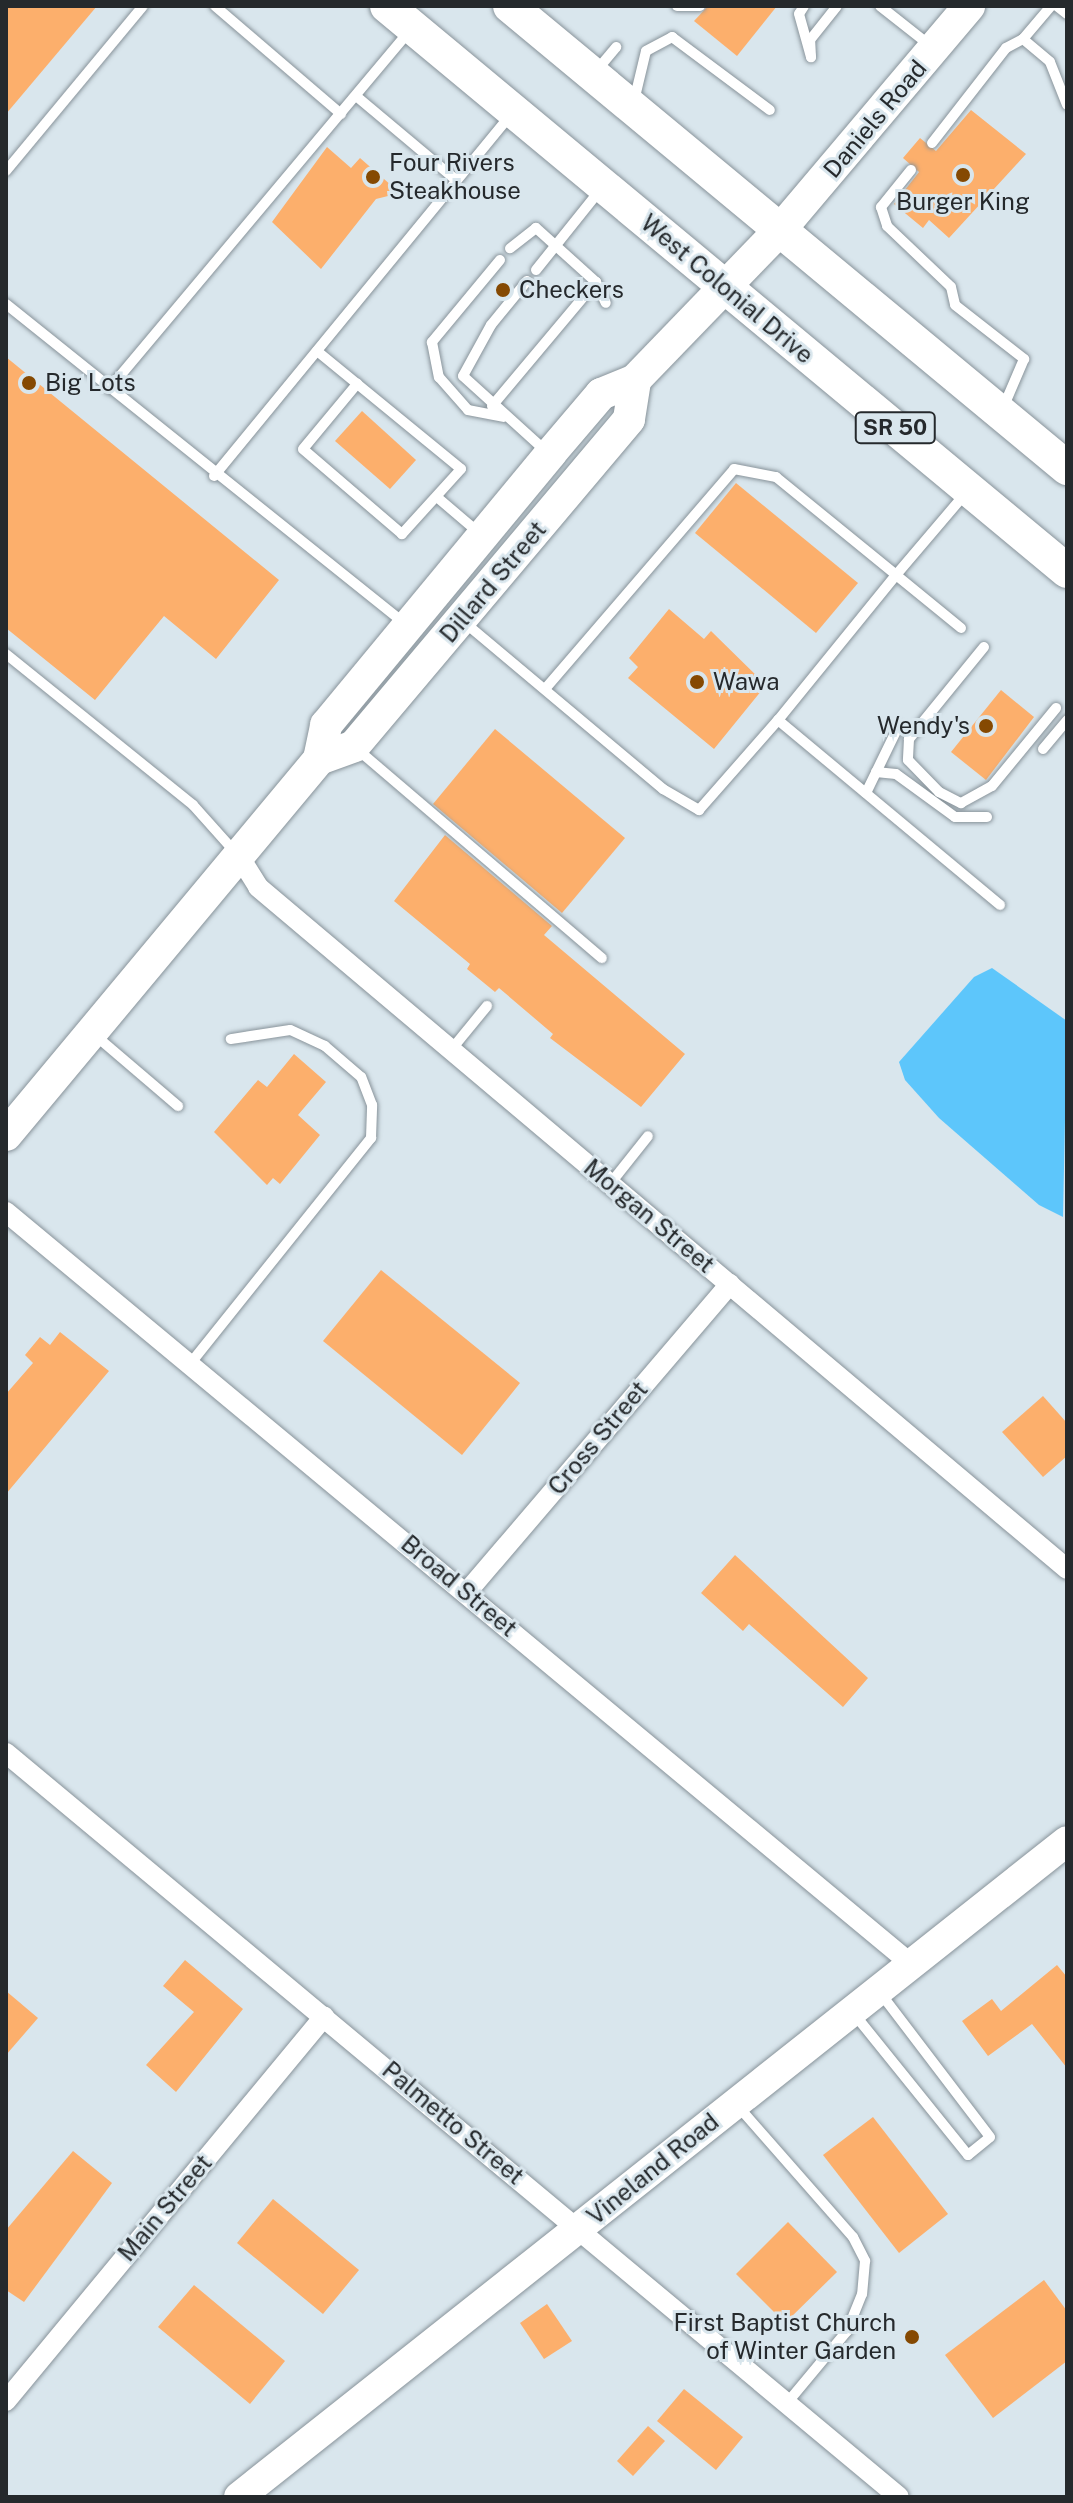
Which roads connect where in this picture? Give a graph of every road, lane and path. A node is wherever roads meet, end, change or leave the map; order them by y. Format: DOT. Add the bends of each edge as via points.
graph roads {
  1 [pos="143,6"];
  2 [pos="215,6"];
  3 [pos="387,6"];
  4 [pos="510,6"];
  5 [pos="677,6"];
  6 [pos="700,6"];
  7 [pos="804,6"];
  8 [pos="837,6"];
  9 [pos="880,6"];
  10 [pos="969,6"];
  11 [pos="1051,6"];
  12 [pos="1057,6"];
  13 [pos="1067,14"];
  14 [pos="413,28"];
  15 [pos="1023,39"];
  16 [pos="616,47"];
  17 [pos="933,49"];
  18 [pos="593,75"];
  19 [pos="356,96"];
  20 [pos="1067,105"];
  21 [pos="632,107"];
  22 [pos="770,110"];
  23 [pos="514,112"];
  24 [pos="341,114"];
  25 [pos="932,143"];
  26 [pos="911,170"];
  27 [pos="6,171"];
  28 [pos="456,180"];
  29 [pos="603,186"];
  30 [pos="780,230"];
  31 [pos="555,245"];
  32 [pos="510,248"];
  33 [pos="500,260"];
  34 [pos="536,270"];
  35 [pos="527,281"];
  36 [pos="596,282"];
  37 [pos="722,285"];
  38 [pos="606,303"];
  39 [pos="6,304"];
  40 [pos="317,351"];
  41 [pos="635,380"];
  42 [pos="357,384"];
  43 [pos="109,389"];
  44 [pos="492,406"];
  45 [pos="1001,413"];
  46 [pos="505,417"];
  47 [pos="550,454"];
  48 [pos="1067,468"];
  49 [pos="214,476"];
  50 [pos="969,489"];
  51 [pos="438,498"];
  52 [pos="482,536"];
  53 [pos="1067,571"];
  54 [pos="896,575"];
  55 [pos="461,619"];
  56 [pos="409,627"];
  57 [pos="961,628"];
  58 [pos="984,647"];
  59 [pos="6,654"];
  60 [pos="545,689"];
  61 [pos="1056,708"];
  62 [pos="778,720"];
  63 [pos="1067,720"];
  64 [pos="898,727"];
  65 [pos="354,746"];
  66 [pos="1043,749"];
  67 [pos="319,759"];
  68 [pos="876,772"];
  69 [pos="866,793"];
  70 [pos="987,817"];
  71 [pos="239,856"];
  72 [pos="1000,905"];
  73 [pos="602,958"];
  74 [pos="487,1006"];
  75 [pos="92,1032"];
  76 [pos="231,1039"];
  77 [pos="451,1050"];
  78 [pos="178,1106"];
  79 [pos="9,1123"];
  80 [pos="648,1136"];
  81 [pos="610,1184"];
  82 [pos="6,1212"];
  83 [pos="730,1284"];
  84 [pos="190,1364"];
  85 [pos="1067,1569"];
  86 [pos="467,1592"];
  87 [pos="10,1763"];
  88 [pos="1067,1841"];
  89 [pos="910,1963"];
  90 [pos="877,1989"];
  91 [pos="851,2010"];
  92 [pos="324,2016"];
  93 [pos="736,2103"];
  94 [pos="580,2228"];
  95 [pos="6,2401"];
  96 [pos="787,2403"];
  97 [pos="239,2497"];
  98 [pos="899,2497"];
  1 -- 27 [label="lane"];
  2 -- 24 [label="lane"];
  3 -- 14 [label="highway, West Colonial Drive / SR 50"];
  4 -- 18 [label="highway"];
  5 -- 6 [label="lane"];
  7 -- 8 [label="lane" via="799,14 811,57 810,40"];
  9 -- 17 [label="lane"];
  10 -- 17 [label="main road, Daniels Road"];
  11 -- 15 [label="lane"];
  12 -- 13 [label="lane"];
  14 -- 19 [label="lane"];
  14 -- 23 [label="highway, West Colonial Drive / SR 50"];
  15 -- 20 [label="lane" via="1050,62"];
  15 -- 25 [label="lane" via="1006,48"];
  16 -- 18 [label="lane"];
  17 -- 30 [label="main road, Daniels Road"];
  18 -- 21 [label="highway"];
  19 -- 24 [label="lane"];
  19 -- 28 [label="lane"];
  21 -- 22 [label="lane" via="646,51 672,37"];
  21 -- 30 [label="highway"];
  23 -- 28 [label="lane"];
  23 -- 29 [label="highway, West Colonial Drive / SR 50"];
  24 -- 43 [label="lane"];
  26 -- 45 [label="lane" via="881,207 887,226 951,287 955,305 1024,359"];
  28 -- 40 [label="lane"];
  29 -- 31 [label="lane"];
  29 -- 37 [label="highway, West Colonial Drive / SR 50"];
  30 -- 37 [label="main road, Dillard Street"];
  30 -- 45 [label="highway"];
  31 -- 32 [label="lane" via="536,228"];
  31 -- 34 [label="lane"];
  31 -- 36 [label="lane"];
  33 -- 46 [label="lane" via="432,342 439,377 468,410"];
  35 -- 44 [label="lane" via="467,362 463,376"];
  36 -- 38 [label="lane"];
  36 -- 44 [label="lane"];
  37 -- 41 [label="main road, Dillard Street"];
  37 -- 50 [label="highway, West Colonial Drive / SR 50"];
  39 -- 43 [label="lane"];
  40 -- 42 [label="lane"];
  40 -- 49 [label="lane"];
  41 -- 47 [label="main road, Dillard Street" via="601,394"];
  41 -- 55 [label="main road, Dillard Street" via="629,419"];
  42 -- 51 [label="lane" via="461,469"];
  42 -- 51 [label="lane" via="303,449 402,534"];
  43 -- 49 [label="lane"];
  44 -- 46 [label="lane"];
  45 -- 48 [label="highway"];
  46 -- 47 [label="lane"];
  47 -- 52 [label="main road, Dillard Street"];
  49 -- 56 [label="lane"];
  50 -- 53 [label="highway, West Colonial Drive / SR 50"];
  50 -- 54 [label="lane"];
  51 -- 52 [label="lane"];
  52 -- 56 [label="main road, Dillard Street"];
  54 -- 57 [label="lane"];
  54 -- 60 [label="lane" via="776,477 734,469"];
  54 -- 62 [label="lane"];
  55 -- 60 [label="lane"];
  55 -- 65 [label="main road, Dillard Street"];
  56 -- 67 [label="main road, Dillard Street" via="326,725"];
  58 -- 61 [label="lane" via="909,739 908,760 930,785 951,799 974,798 992,786"];
  59 -- 71 [label="lane" via="193,805"];
  60 -- 62 [label="lane" via="663,789 699,810"];
  62 -- 69 [label="lane"];
  63 -- 66 [label="lane"];
  64 -- 68 [label="lane"];
  65 -- 67 [label="main road, Dillard Street"];
  65 -- 73 [label="lane"];
  67 -- 71 [label="main road, Dillard Street"];
  68 -- 69 [label="lane"];
  68 -- 70 [label="lane" via="896,774 955,817"];
  69 -- 72 [label="lane"];
  71 -- 75 [label="main road, Dillard Street"];
  71 -- 77 [label="street, Morgan Street" via="258,887"];
  74 -- 77 [label="lane"];
  75 -- 78 [label="lane"];
  75 -- 79 [label="main road, Dillard Street"];
  76 -- 84 [label="lane" via="290,1030 325,1046 361,1077 372,1105 371,1138"];
  77 -- 81 [label="street, Morgan Street"];
  80 -- 81 [label="lane"];
  81 -- 83 [label="street, Morgan Street"];
  82 -- 84 [label="street, Broad Street"];
  83 -- 85 [label="street, Morgan Street"];
  83 -- 86 [label="street, Cross Street"];
  84 -- 86 [label="street, Broad Street"];
  86 -- 89 [label="street, Broad Street"];
  87 -- 92 [label="street, Palmetto Street"];
  88 -- 89 [label="main road, Vineland Road"];
  89 -- 90 [label="main road, Vineland Road"];
  90 -- 91 [label="main road, Vineland Road"];
  90 -- 91 [label="lane" via="990,2137 968,2155"];
  91 -- 93 [label="main road, Vineland Road"];
  92 -- 94 [label="street, Palmetto Street"];
  92 -- 95 [label="street, Main Street"];
  93 -- 94 [label="main road, Vineland Road"];
  93 -- 96 [label="lane" via="853,2237 865,2261 862,2294 847,2331"];
  94 -- 96 [label="street, Palmetto Street"];
  94 -- 97 [label="main road, Vineland Road"];
  96 -- 98 [label="street, Palmetto Street"];
}
